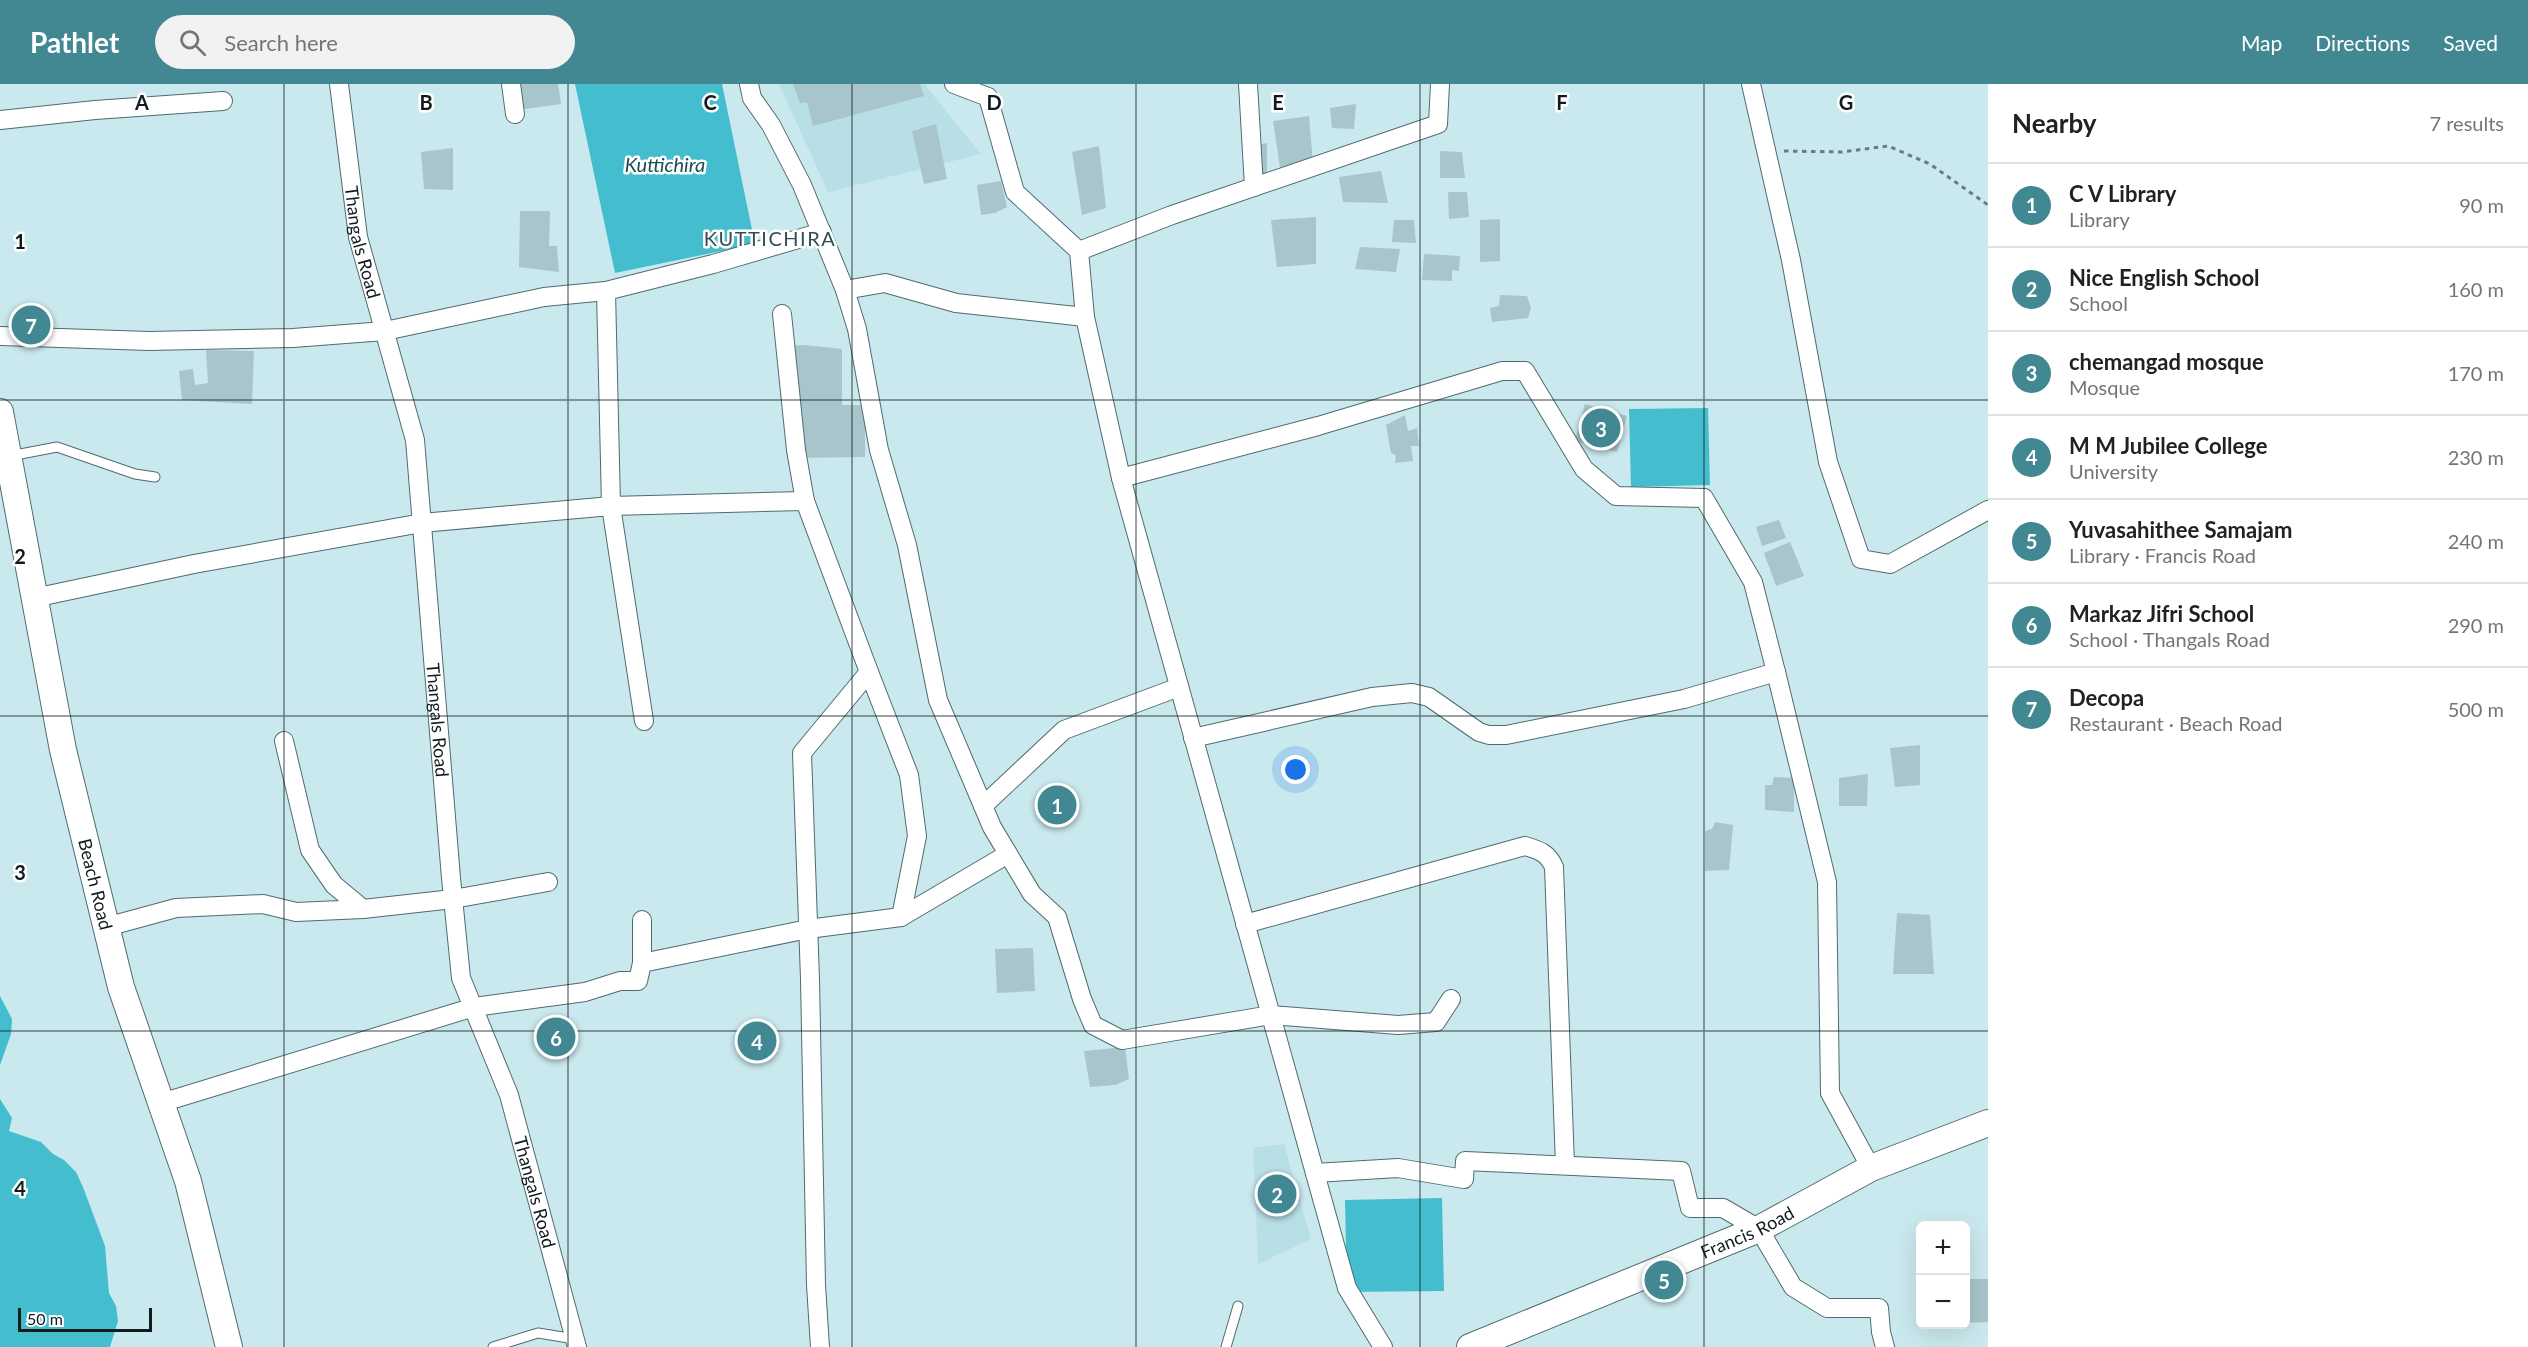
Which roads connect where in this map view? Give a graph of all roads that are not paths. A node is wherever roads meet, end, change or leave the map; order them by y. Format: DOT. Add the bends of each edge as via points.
graph roads {
  1 [pos="339,84"];
  2 [pos="511,84"];
  3 [pos="750,84"];
  4 [pos="954,84"];
  5 [pos="1248,84"];
  6 [pos="1440,84"];
  7 [pos="1751,84"];
  8 [pos="223,101"];
  9 [pos="515,114"];
  10 [pos="0,120"];
  11 [pos="1254,187"];
  12 [pos="822,232"];
  13 [pos="1079,251"];
  14 [pos="845,290"];
  15 [pos="606,291"];
  16 [pos="782,315"];
  17 [pos="1085,316"];
  18 [pos="385,331"];
  19 [pos="0,336"];
  20 [pos="0,412"];
  21 [pos="7,457"];
  22 [pos="155,477"];
  23 [pos="1121,478"];
  24 [pos="805,501"];
  25 [pos="611,506"];
  26 [pos="1988,510"];
  27 [pos="422,523"];
  28 [pos="34,598"];
  29 [pos="869,672"];
  30 [pos="1776,672"];
  31 [pos="1179,687"];
  32 [pos="644,721"];
  33 [pos="1193,738"];
  34 [pos="284,741"];
  35 [pos="983,806"];
  36 [pos="1008,854"];
  37 [pos="548,882"];
  38 [pos="453,899"];
  39 [pos="363,909"];
  40 [pos="901,917"];
  41 [pos="642,920"];
  42 [pos="1245,924"];
  43 [pos="106,927"];
  44 [pos="808,929"];
  45 [pos="642,963"];
  46 [pos="1451,999"];
  47 [pos="474,1007"];
  48 [pos="1270,1015"];
  49 [pos="161,1103"];
  50 [pos="1988,1123"];
  51 [pos="1565,1165"];
  52 [pos="1871,1168"];
  53 [pos="1315,1173"];
  54 [pos="1759,1229"];
  55 [pos="1238,1306"];
  56 [pos="576,1343"];
  57 [pos="229,1347"];
  58 [pos="493,1347"];
  59 [pos="820,1347"];
  60 [pos="1226,1347"];
  61 [pos="1383,1347"];
  62 [pos="1470,1347"];
  63 [pos="1885,1347"];
  1 -- 18 [label="street, Thangals Road" via="358,237"];
  2 -- 9 [label="street"];
  3 -- 12 [label="street" via="752,98 771,125"];
  4 -- 13 [label="street" via="988,97 1015,192"];
  5 -- 11 [label="street"];
  6 -- 11 [label="street" via="1438,124"];
  7 -- 26 [label="street" via="1791,260 1828,462 1861,559 1890,564"];
  8 -- 10 [label="street"];
  11 -- 13 [label="street"];
  12 -- 14 [label="street"];
  12 -- 15 [label="street"];
  13 -- 17 [label="street"];
  14 -- 17 [label="street" via="885,283 956,303"];
  14 -- 35 [label="street" via="857,329 879,450 907,545 939,700"];
  15 -- 18 [label="street" via="544,297"];
  15 -- 25 [label="street"];
  16 -- 24 [label="street"];
  17 -- 23 [label="street"];
  18 -- 19 [label="street" via="293,338 149,341"];
  18 -- 27 [label="street, Thangals Road" via="416,440"];
  20 -- 21 [label="main road, Beach Road"];
  21 -- 22 [label="lane" via="57,447"];
  21 -- 28 [label="main road, Beach Road"];
  23 -- 30 [label="street" via="1318,426 1502,371 1526,371 1584,470 1616,495 1704,498 1753,582"];
  23 -- 31 [label="street"];
  24 -- 25 [label="street"];
  24 -- 29 [label="street"];
  25 -- 27 [label="street"];
  25 -- 32 [label="street"];
  27 -- 28 [label="street" via="194,564"];
  27 -- 38 [label="street, Thangals Road"];
  28 -- 43 [label="main road, Beach Road" via="63,750"];
  29 -- 40 [label="street" via="909,775 917,836"];
  29 -- 44 [label="street" via="802,753"];
  30 -- 33 [label="street" via="1684,699 1506,735 1479,732 1429,697 1412,693 1372,697"];
  30 -- 52 [label="street" via="1827,882 1830,1093"];
  31 -- 33 [label="street"];
  31 -- 35 [label="street" via="1064,730"];
  33 -- 42 [label="street"];
  34 -- 39 [label="street" via="310,850 334,885"];
  35 -- 36 [label="street"];
  36 -- 40 [label="street"];
  36 -- 48 [label="street" via="1032,894 1057,917 1093,1025 1122,1040"];
  37 -- 38 [label="street"];
  38 -- 39 [label="street"];
  38 -- 47 [label="street, Thangals Road" via="461,978"];
  39 -- 43 [label="street" via="296,912 263,904 176,908"];
  40 -- 44 [label="street"];
  41 -- 45 [label="street"];
  42 -- 48 [label="street"];
  42 -- 51 [label="street" via="1525,846 1549,857 1554,867"];
  43 -- 49 [label="main road, Beach Road" via="121,987"];
  44 -- 45 [label="street"];
  44 -- 59 [label="street"];
  45 -- 47 [label="street" via="638,981"];
  46 -- 48 [label="street" via="1436,1022 1398,1025"];
  47 -- 49 [label="street"];
  47 -- 56 [label="street, Thangals Road" via="509,1095"];
  48 -- 53 [label="street"];
  49 -- 57 [label="main road, Beach Road" via="188,1181"];
  50 -- 52 [label="main road, Francis Road"];
  51 -- 53 [label="street" via="1465,1161 1464,1179 1398,1168"];
  51 -- 54 [label="street" via="1681,1171 1690,1208 1723,1208"];
  52 -- 54 [label="main road, Francis Road"];
  53 -- 61 [label="street" via="1347,1288"];
  54 -- 62 [label="main road, Francis Road"];
  54 -- 63 [label="street" via="1793,1287 1827,1308 1879,1308"];
  55 -- 60 [label="lane"];
  56 -- 58 [label="lane" via="538,1333"];
}
